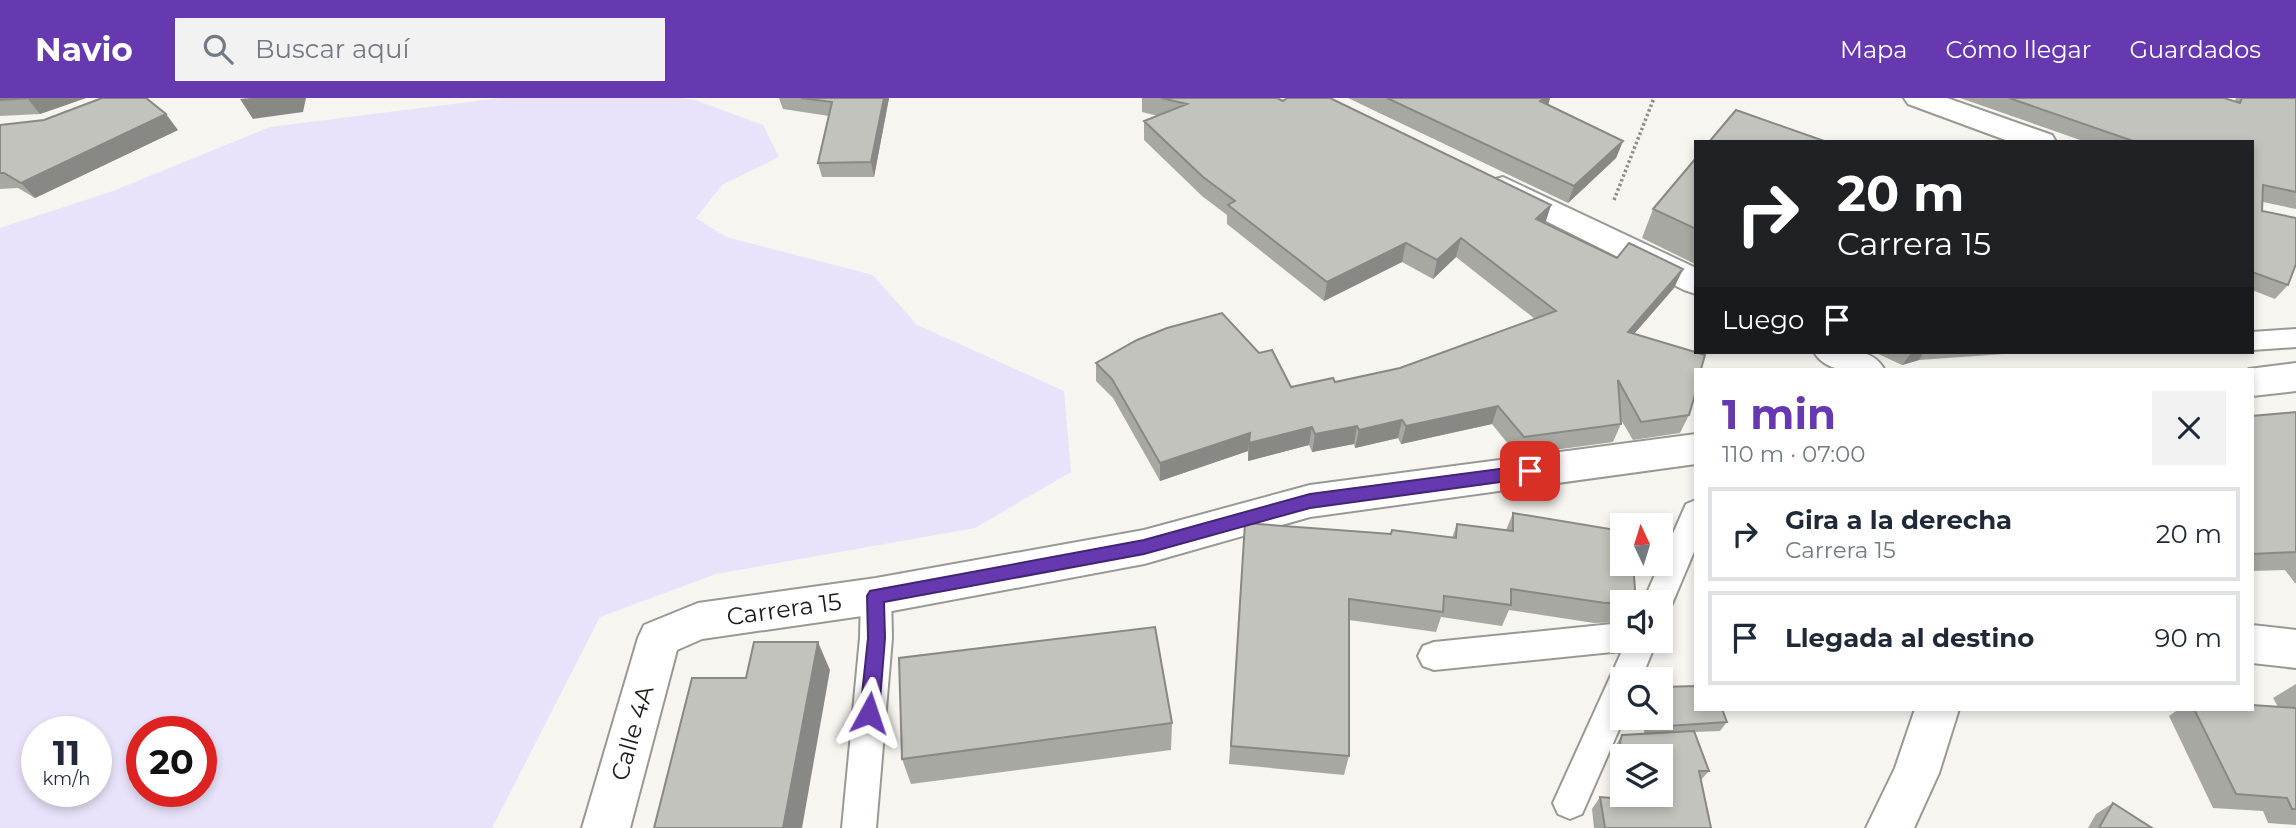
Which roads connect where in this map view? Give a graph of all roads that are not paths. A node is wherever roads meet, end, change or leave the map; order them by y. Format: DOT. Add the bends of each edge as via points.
graph roads {
  1 [pos="1919,98"];
  2 [pos="2035,140"];
  3 [pos="1478,174"];
  4 [pos="1694,281"];
  5 [pos="2296,338"];
  6 [pos="2254,341"];
  7 [pos="1836,354"];
  8 [pos="1864,368"];
  9 [pos="2296,377"];
  10 [pos="2254,382"];
  11 [pos="1694,449"];
  12 [pos="1694,517"];
  13 [pos="1663,590"];
  14 [pos="876,596"];
  15 [pos="659,638"];
  16 [pos="1610,638"];
  17 [pos="2254,644"];
  18 [pos="2296,649"];
  19 [pos="1434,656"];
  20 [pos="1936,711"];
  21 [pos="1610,712"];
  22 [pos="1570,803"];
  23 [pos="606,828"];
  24 [pos="859,828"];
  25 [pos="1890,828"];
  1 -- 2 [label="street"];
  3 -- 4 [label="street"];
  5 -- 6 [label="lane"];
  7 -- 8 [label="street"];
  9 -- 10 [label="street"];
  11 -- 14 [label="street, Carrera 15" via="1310,501 1144,547"];
  12 -- 13 [label="lane"];
  14 -- 15 [label="street, Carrera 15" via="698,621"];
  14 -- 24 [label="lane"];
  15 -- 23 [label="street, Calle 4A"];
  16 -- 19 [label="lane"];
  17 -- 18 [label="street"];
  20 -- 25 [label="street" via="1916,773"];
  21 -- 22 [label="lane"];
}
